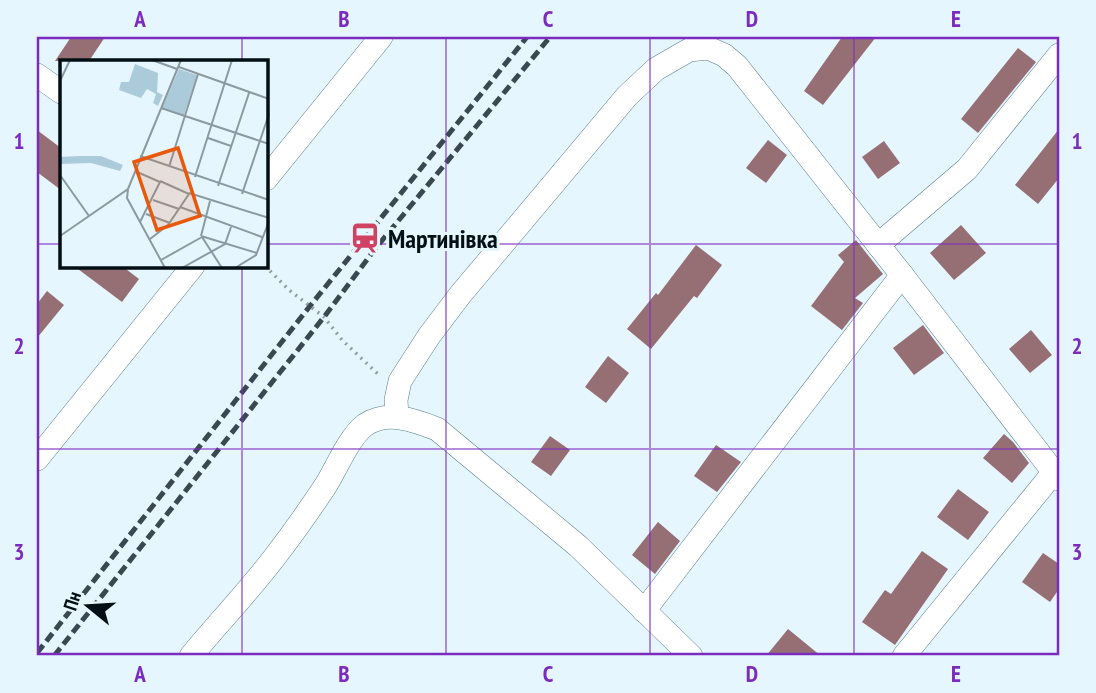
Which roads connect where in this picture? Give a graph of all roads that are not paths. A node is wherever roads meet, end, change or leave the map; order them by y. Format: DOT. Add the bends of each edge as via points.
graph roads {
  1 [pos="381,37"];
  2 [pos="712,43"];
  3 [pos="1059,55"];
  4 [pos="37,75"];
  5 [pos="60,91"];
  6 [pos="268,177"];
  7 [pos="878,245"];
  8 [pos="191,268"];
  9 [pos="902,275"];
  10 [pos="396,409"];
  11 [pos="37,459"];
  12 [pos="1057,476"];
  13 [pos="644,611"];
  14 [pos="191,656"];
  15 [pos="691,656"];
  16 [pos="904,656"];
  1 -- 6 [label="street"];
  2 -- 7 [label="street" via="737,66"];
  2 -- 10 [label="street" via="688,50 656,69 627,96 452,306 400,381"];
  3 -- 7 [label="street" via="967,169"];
  4 -- 5 [label="street"];
  7 -- 9 [label="street"];
  8 -- 11 [label="street"];
  9 -- 12 [label="street"];
  9 -- 13 [label="street"];
  10 -- 13 [label="street" via="436,429 578,546"];
  10 -- 14 [label="street" via="364,426 273,559"];
  12 -- 16 [label="street"];
  13 -- 15 [label="street"];
}
